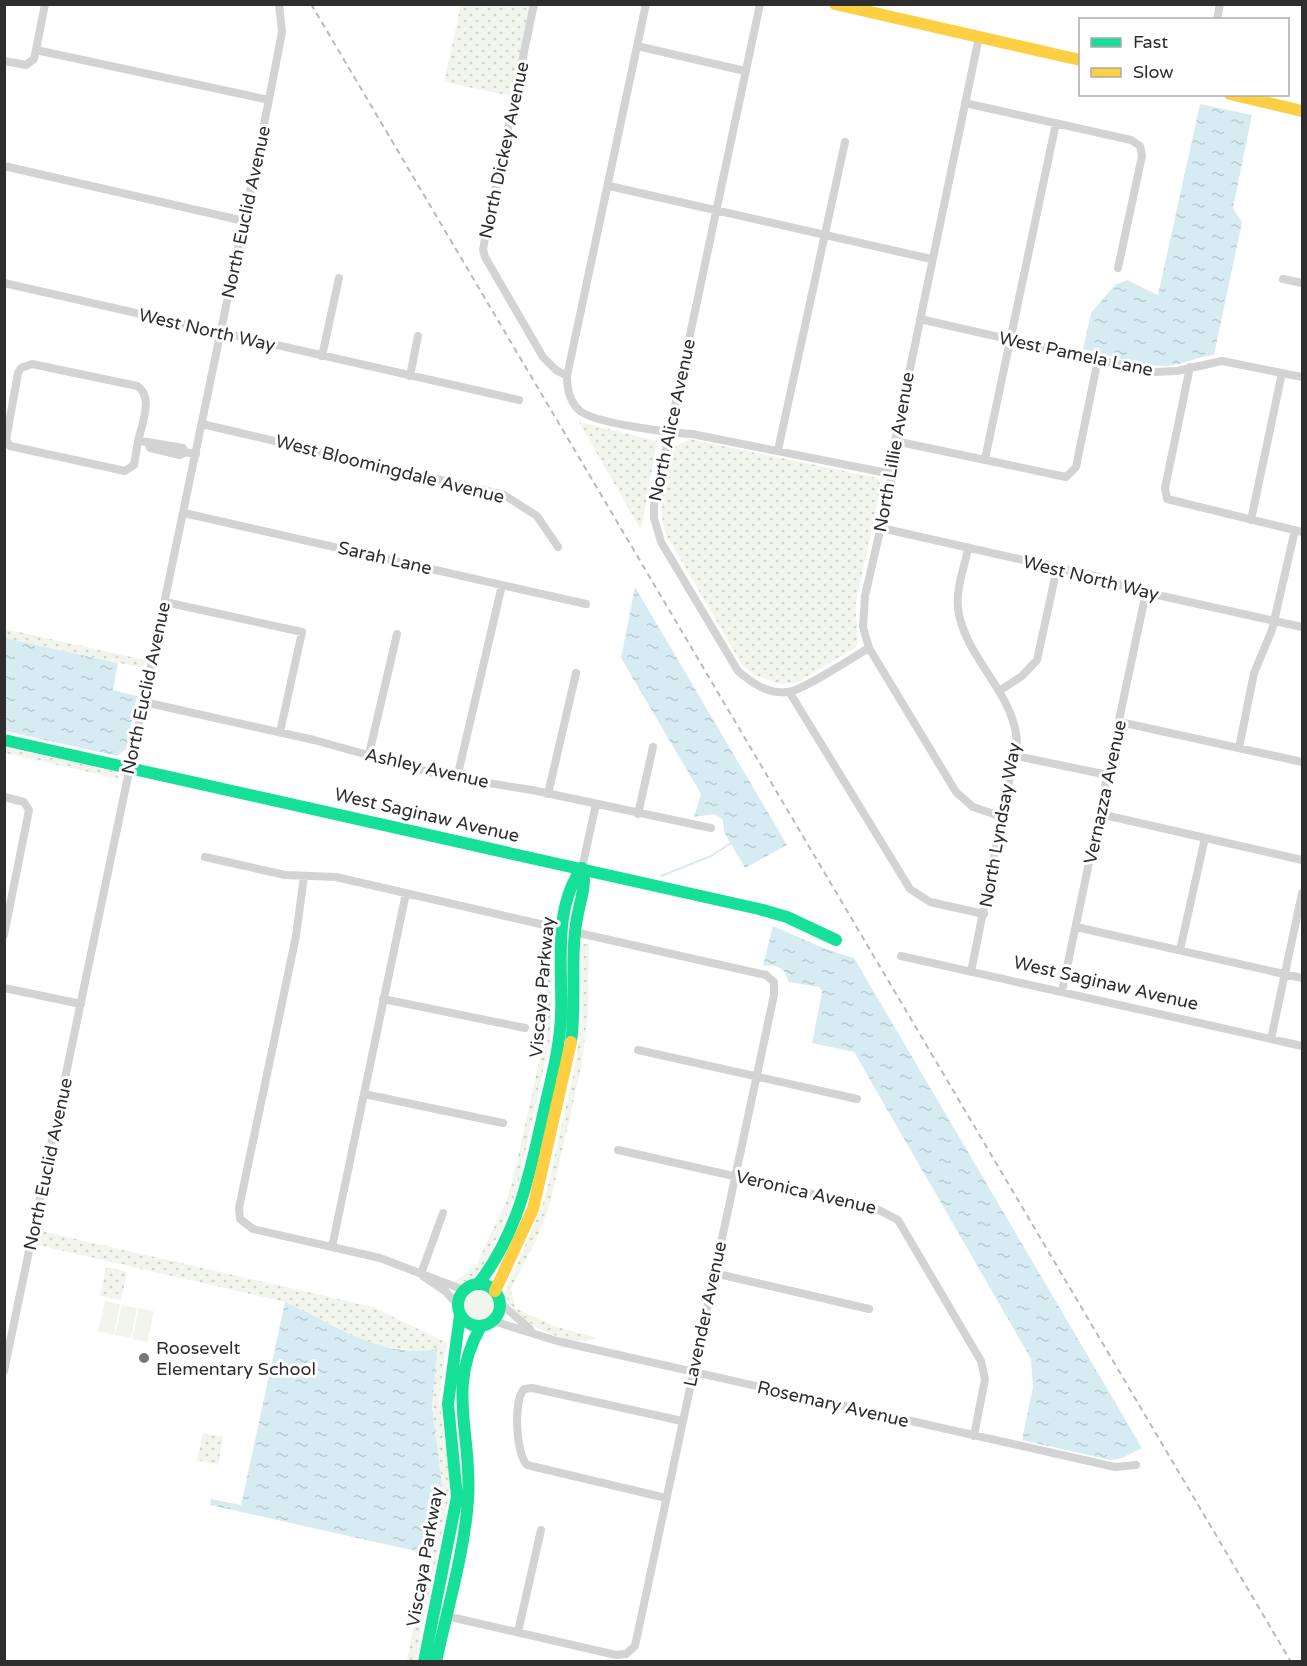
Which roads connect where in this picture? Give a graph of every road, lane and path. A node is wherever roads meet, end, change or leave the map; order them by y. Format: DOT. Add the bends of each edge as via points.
graph roads {
  1 [pos="45,4"];
  2 [pos="279,4"];
  3 [pos="534,4"];
  4 [pos="646,4"];
  5 [pos="760,4"];
  6 [pos="835,4"];
  7 [pos="979,37"];
  8 [pos="637,46"];
  9 [pos="36,50"];
  10 [pos="1079,60"];
  11 [pos="4,61"];
  12 [pos="746,71"];
  13 [pos="1238,96"];
  14 [pos="269,100"];
  15 [pos="965,103"];
  16 [pos="1302,111"];
  17 [pos="1056,123"];
  18 [pos="845,142"];
  19 [pos="4,166"];
  20 [pos="609,186"];
  21 [pos="716,210"];
  22 [pos="244,220"];
  23 [pos="824,235"];
  24 [pos="931,259"];
  25 [pos="1118,268"];
  26 [pos="339,278"];
  27 [pos="1283,279"];
  28 [pos="4,283"];
  29 [pos="1302,283"];
  30 [pos="920,319"];
  31 [pos="221,333"];
  32 [pos="418,336"];
  33 [pos="1011,340"];
  34 [pos="322,356"];
  35 [pos="1098,360"];
  36 [pos="1190,367"];
  37 [pos="1282,373"];
  38 [pos="410,376"];
  39 [pos="567,376"];
  40 [pos="1302,377"];
  41 [pos="519,400"];
  42 [pos="202,424"];
  43 [pos="669,433"];
  44 [pos="895,441"];
  45 [pos="143,442"];
  46 [pos="778,450"];
  47 [pos="196,454"];
  48 [pos="985,459"];
  49 [pos="892,474"];
  50 [pos="184,513"];
  51 [pos="1251,520"];
  52 [pos="881,528"];
  53 [pos="1299,531"];
  54 [pos="558,547"];
  55 [pos="968,549"];
  56 [pos="1057,568"];
  57 [pos="502,585"];
  58 [pos="1146,592"];
  59 [pos="165,602"];
  60 [pos="586,604"];
  61 [pos="1274,621"];
  62 [pos="1302,627"];
  63 [pos="397,634"];
  64 [pos="869,648"];
  65 [pos="576,673"];
  66 [pos="999,691"];
  67 [pos="790,693"];
  68 [pos="144,702"];
  69 [pos="1120,722"];
  70 [pos="280,732"];
  71 [pos="4,740"];
  72 [pos="653,747"];
  73 [pos="1239,748"];
  74 [pos="369,754"];
  75 [pos="1016,756"];
  76 [pos="1302,762"];
  77 [pos="129,767"];
  78 [pos="1108,775"];
  79 [pos="457,778"];
  80 [pos="548,794"];
  81 [pos="4,797"];
  82 [pos="596,804"];
  83 [pos="638,814"];
  84 [pos="1100,814"];
  85 [pos="1003,818"];
  86 [pos="711,828"];
  87 [pos="1205,838"];
  88 [pos="205,857"];
  89 [pos="1302,860"];
  90 [pos="582,868"];
  91 [pos="304,876"];
  92 [pos="406,893"];
  93 [pos="1302,893"];
  94 [pos="984,914"];
  95 [pos="1076,927"];
  96 [pos="568,930"];
  97 [pos="4,935"];
  98 [pos="836,940"];
  99 [pos="1180,950"];
  100 [pos="901,956"];
  101 [pos="971,972"];
  102 [pos="1284,974"];
  103 [pos="1302,978"];
  104 [pos="4,988"];
  105 [pos="1062,991"];
  106 [pos="383,999"];
  107 [pos="81,1004"];
  108 [pos="562,1008"];
  109 [pos="525,1028"];
  110 [pos="1271,1039"];
  111 [pos="1302,1046"];
  112 [pos="638,1050"];
  113 [pos="569,1058"];
  114 [pos="755,1077"];
  115 [pos="364,1094"];
  116 [pos="857,1099"];
  117 [pos="503,1123"];
  118 [pos="618,1149"];
  119 [pos="734,1175"];
  120 [pos="443,1213"];
  121 [pos="332,1246"];
  122 [pos="714,1273"];
  123 [pos="421,1274"];
  124 [pos="478,1284"];
  125 [pos="464,1290"];
  126 [pos="498,1297"];
  127 [pos="869,1309"];
  128 [pos="459,1310"];
  129 [pos="487,1324"];
  130 [pos="532,1332"];
  131 [pos="4,1371"];
  132 [pos="692,1372"];
  133 [pos="682,1421"];
  134 [pos="975,1436"];
  135 [pos="1136,1466"];
  136 [pos="666,1498"];
  137 [pos="541,1530"];
  138 [pos="451,1535"];
  139 [pos="446,1616"];
  140 [pos="518,1632"];
  141 [pos="424,1662"];
  142 [pos="436,1662"];
  1 -- 9 [label="street"];
  2 -- 14 [label="street, North Euclid Avenue" via="282,32"];
  3 -- 39 [label="street, North Dickey Avenue" via="483,249 543,357"];
  4 -- 8 [label="street"];
  5 -- 12 [label="street, North Alice Avenue"];
  6 -- 7 [label="street"];
  7 -- 10 [label="street"];
  7 -- 15 [label="street, North Lillie Avenue"];
  8 -- 12 [label="street"];
  8 -- 20 [label="street"];
  9 -- 11 [label="street" via="34,59 26,65"];
  9 -- 14 [label="street"];
  12 -- 21 [label="street, North Alice Avenue"];
  13 -- 16 [label="street"];
  14 -- 22 [label="street, North Euclid Avenue"];
  15 -- 17 [label="street"];
  15 -- 24 [label="street, North Lillie Avenue"];
  17 -- 25 [label="street" via="1131,140 1140,146 1142,156"];
  17 -- 33 [label="street"];
  18 -- 23 [label="street"];
  19 -- 22 [label="street"];
  20 -- 21 [label="street"];
  20 -- 39 [label="street"];
  21 -- 23 [label="street"];
  21 -- 43 [label="street, North Alice Avenue"];
  22 -- 31 [label="street, North Euclid Avenue"];
  23 -- 24 [label="street"];
  23 -- 46 [label="street"];
  24 -- 30 [label="street, North Lillie Avenue"];
  26 -- 34 [label="street"];
  27 -- 29 [label="street"];
  28 -- 31 [label="street, West North Way"];
  30 -- 33 [label="street, West Pamela Lane"];
  30 -- 44 [label="street, North Lillie Avenue"];
  31 -- 34 [label="street, West North Way"];
  31 -- 42 [label="street, North Euclid Avenue"];
  32 -- 38 [label="street"];
  33 -- 35 [label="street, West Pamela Lane"];
  33 -- 48 [label="street"];
  34 -- 38 [label="street, West North Way"];
  35 -- 36 [label="street, West Pamela Lane" via="1153,372"];
  35 -- 48 [label="street" via="1076,467 1071,475 1060,477"];
  36 -- 37 [label="street, West Pamela Lane" via="1221,362"];
  36 -- 51 [label="street" via="1165,488 1167,499"];
  37 -- 40 [label="street, West Pamela Lane"];
  37 -- 51 [label="street"];
  38 -- 41 [label="street, West North Way"];
  39 -- 43 [label="street" via="568,393 583,414"];
  42 -- 47 [label="street, North Euclid Avenue"];
  42 -- 54 [label="street, West Bloomingdale Avenue" via="504,495 537,516"];
  43 -- 46 [label="street"];
  43 -- 67 [label="street, North Alice Avenue" via="654,505 661,542 738,670 765,690"];
  44 -- 48 [label="street"];
  44 -- 49 [label="street, North Lillie Avenue"];
  45 -- 45 [label="street" via="134,465 125,471 10,446 6,440 18,373 32,364 137,386 146,400"];
  45 -- 47 [label="street"];
  46 -- 49 [label="street"];
  47 -- 50 [label="street, North Euclid Avenue"];
  49 -- 52 [label="street, North Lillie Avenue"];
  50 -- 57 [label="street, Sarah Lane"];
  50 -- 59 [label="street, North Euclid Avenue"];
  51 -- 53 [label="street"];
  52 -- 55 [label="street, West North Way"];
  52 -- 64 [label="street, North Lillie Avenue" via="864,608 863,627"];
  53 -- 61 [label="street"];
  55 -- 56 [label="street, West North Way"];
  55 -- 66 [label="street, North Lyndsay Way" via="958,595 960,618"];
  56 -- 58 [label="street, West North Way"];
  56 -- 66 [label="street" via="1037,660"];
  57 -- 60 [label="street, Sarah Lane"];
  57 -- 79 [label="street"];
  58 -- 61 [label="street, West North Way"];
  58 -- 69 [label="street, Vernazza Avenue"];
  59 -- 68 [label="street, North Euclid Avenue"];
  59 -- 70 [label="street" via="302,632"];
  61 -- 62 [label="street, West North Way"];
  61 -- 73 [label="street" via="1254,673"];
  63 -- 74 [label="street"];
  64 -- 67 [label="street"];
  64 -- 85 [label="street, North Lillie Avenue" via="956,792 973,807"];
  65 -- 80 [label="street"];
  66 -- 75 [label="street, North Lyndsay Way" via="1016,729"];
  67 -- 94 [label="street" via="910,889 930,902"];
  68 -- 70 [label="street, Ashley Avenue"];
  68 -- 77 [label="street, North Euclid Avenue"];
  69 -- 73 [label="street"];
  69 -- 78 [label="street, Vernazza Avenue"];
  70 -- 74 [label="street, Ashley Avenue"];
  71 -- 77 [label="street, West Saginaw Avenue"];
  72 -- 83 [label="street"];
  73 -- 76 [label="street"];
  74 -- 79 [label="street, Ashley Avenue"];
  75 -- 78 [label="street"];
  75 -- 85 [label="street, North Lyndsay Way"];
  77 -- 90 [label="street, West Saginaw Avenue"];
  77 -- 107 [label="street, North Euclid Avenue"];
  78 -- 84 [label="street, Vernazza Avenue"];
  79 -- 80 [label="street, Ashley Avenue"];
  80 -- 82 [label="street, Ashley Avenue"];
  81 -- 97 [label="street" via="24,802 29,815"];
  82 -- 83 [label="street, Ashley Avenue"];
  82 -- 90 [label="street"];
  83 -- 86 [label="street, Ashley Avenue"];
  84 -- 87 [label="street"];
  84 -- 95 [label="street, Vernazza Avenue"];
  85 -- 94 [label="street, North Lyndsay Way"];
  87 -- 89 [label="street"];
  87 -- 99 [label="street"];
  88 -- 91 [label="street"];
  90 -- 96 [label="street, Viscaya Parkway" via="585,878"];
  90 -- 98 [label="street, West Saginaw Avenue" via="773,912"];
  91 -- 92 [label="street" via="336,877"];
  91 -- 121 [label="street" via="296,936 239,1208 240,1219 253,1229"];
  92 -- 96 [label="street"];
  92 -- 106 [label="street"];
  93 -- 102 [label="street"];
  94 -- 101 [label="street, North Lyndsay Way"];
  95 -- 99 [label="street"];
  95 -- 105 [label="street, Vernazza Avenue"];
  96 -- 108 [label="street, Viscaya Parkway"];
  96 -- 113 [label="street, Viscaya Parkway" via="574,1020"];
  96 -- 114 [label="street, Lavender Avenue" via="766,975 774,982"];
  99 -- 102 [label="street"];
  100 -- 101 [label="street, West Saginaw Avenue"];
  101 -- 105 [label="street, West Saginaw Avenue"];
  102 -- 103 [label="street"];
  102 -- 110 [label="street"];
  104 -- 107 [label="street"];
  105 -- 110 [label="street, West Saginaw Avenue"];
  106 -- 109 [label="street"];
  106 -- 115 [label="street"];
  107 -- 131 [label="street, North Euclid Avenue"];
  108 -- 113 [label="street" via="566,1017 562,1052"];
  108 -- 124 [label="street, Viscaya Parkway" via="557,1052 521,1202 504,1242"];
  110 -- 111 [label="street, West Saginaw Avenue"];
  112 -- 114 [label="street"];
  113 -- 126 [label="street, Viscaya Parkway" via="533,1209"];
  114 -- 116 [label="street"];
  114 -- 119 [label="street, Lavender Avenue"];
  115 -- 117 [label="street"];
  115 -- 121 [label="street"];
  118 -- 119 [label="street, Veronica Avenue"];
  119 -- 122 [label="street, Lavender Avenue"];
  119 -- 134 [label="street, Veronica Avenue" via="875,1208 898,1220 981,1361 985,1379"];
  120 -- 123 [label="street"];
  121 -- 123 [label="street"];
  122 -- 127 [label="street"];
  122 -- 132 [label="street, Lavender Avenue"];
  123 -- 125 [label="street"];
  123 -- 128 [label="street" via="445,1291"];
  124 -- 125 [label="street"];
  124 -- 126 [label="street"];
  125 -- 128 [label="street"];
  126 -- 129 [label="street" via="499,1312"];
  126 -- 130 [label="street, Rosemary Avenue"];
  128 -- 129 [label="street" via="469,1324"];
  128 -- 138 [label="street, Viscaya Parkway" via="448,1392 457,1471"];
  129 -- 130 [label="street, Rosemary Avenue"];
  129 -- 139 [label="street, Viscaya Parkway" via="470,1343 461,1377 469,1489"];
  130 -- 132 [label="street, Rosemary Avenue"];
  132 -- 133 [label="street, Lavender Avenue"];
  132 -- 134 [label="street, Rosemary Avenue"];
  133 -- 136 [label="street, Lavender Avenue"];
  133 -- 136 [label="street" via="526,1388 520,1394 517,1414 523,1459 535,1468"];
  134 -- 135 [label="street, Rosemary Avenue" via="1115,1467"];
  136 -- 140 [label="street, Lavender Avenue" via="635,1646 626,1654 616,1655"];
  137 -- 140 [label="street"];
  138 -- 139 [label="street" via="452,1555 441,1605"];
  138 -- 141 [label="street, Viscaya Parkway"];
  139 -- 140 [label="street"];
  139 -- 142 [label="street, Viscaya Parkway"];
}
